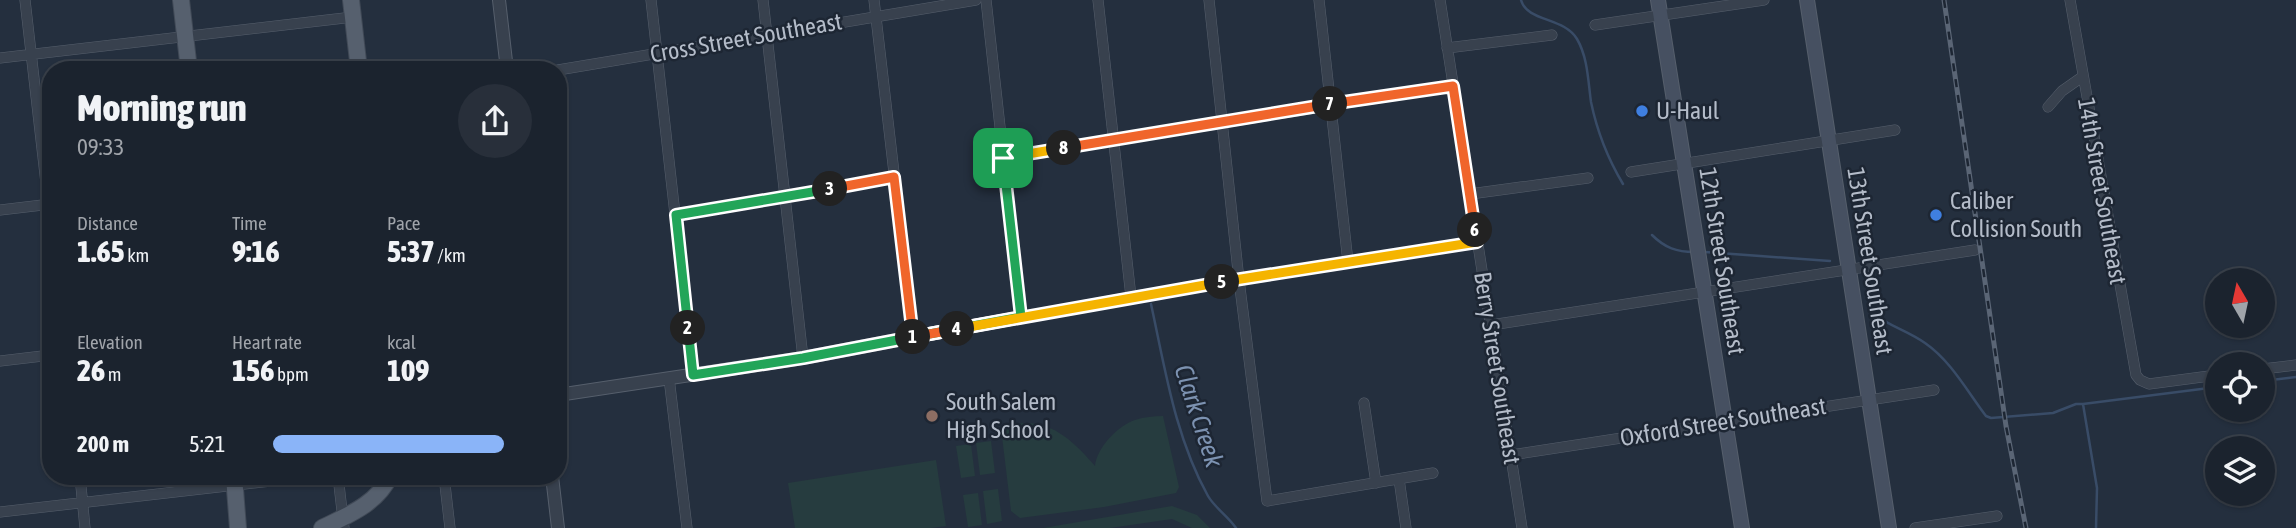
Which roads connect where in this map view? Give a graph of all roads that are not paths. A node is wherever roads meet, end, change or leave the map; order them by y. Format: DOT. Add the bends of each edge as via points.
graph roads {
  1 [pos="25,0"];
  2 [pos="181,0"];
  3 [pos="351,0"];
  4 [pos="499,0"];
  5 [pos="651,0"];
  6 [pos="763,0"];
  7 [pos="874,0"];
  8 [pos="976,0"];
  9 [pos="986,0"];
  10 [pos="1098,0"];
  11 [pos="1209,0"];
  12 [pos="1319,0"];
  13 [pos="1440,0"];
  14 [pos="1658,0"];
  15 [pos="1764,0"];
  16 [pos="1807,0"];
  17 [pos="2070,0"];
  18 [pos="1661,16"];
  19 [pos="876,17"];
  20 [pos="353,18"];
  21 [pos="1595,25"];
  22 [pos="766,35"];
  23 [pos="1552,35"];
  24 [pos="185,37"];
  25 [pos="1447,48"];
  26 [pos="657,53"];
  27 [pos="31,55"];
  28 [pos="0,58"];
  29 [pos="188,61"];
  30 [pos="358,61"];
  31 [pos="506,61"];
  32 [pos="567,68"];
  33 [pos="2082,77"];
  34 [pos="1453,86"];
  35 [pos="1332,104"];
  36 [pos="2048,107"];
  37 [pos="1222,123"];
  38 [pos="1895,130"];
  39 [pos="1113,140"];
  40 [pos="1828,141"];
  41 [pos="42,146"];
  42 [pos="1003,158"];
  43 [pos="1684,163"];
  44 [pos="1631,172"];
  45 [pos="894,177"];
  46 [pos="1588,178"];
  47 [pos="1470,194"];
  48 [pos="785,198"];
  49 [pos="42,205"];
  50 [pos="0,210"];
  51 [pos="676,215"];
  52 [pos="1477,242"];
  53 [pos="1975,250"];
  54 [pos="1348,262"];
  55 [pos="1849,270"];
  56 [pos="1239,280"];
  57 [pos="1705,292"];
  58 [pos="1131,297"];
  59 [pos="1021,317"];
  60 [pos="1491,325"];
  61 [pos="913,337"];
  62 [pos="42,356"];
  63 [pos="803,358"];
  64 [pos="0,361"];
  65 [pos="2296,365"];
  66 [pos="2275,368"];
  67 [pos="693,375"];
  68 [pos="2205,377"];
  69 [pos="669,378"];
  70 [pos="1934,390"];
  71 [pos="567,394"];
  72 [pos="1869,400"];
  73 [pos="1364,403"];
  74 [pos="1724,422"];
  75 [pos="1511,455"];
  76 [pos="1433,473"];
  77 [pos="1399,478"];
  78 [pos="1376,483"];
  79 [pos="81,485"];
  80 [pos="207,485"];
  81 [pos="235,485"];
  82 [pos="339,485"];
  83 [pos="385,485"];
  84 [pos="445,485"];
  85 [pos="553,485"];
  86 [pos="83,503"];
  87 [pos="0,512"];
  88 [pos="1997,516"];
  89 [pos="344,523"];
  90 [pos="85,528"];
  91 [pos="238,528"];
  92 [pos="322,528"];
  93 [pos="450,528"];
  94 [pos="558,528"];
  95 [pos="687,528"];
  96 [pos="1406,528"];
  97 [pos="1522,528"];
  98 [pos="1742,528"];
  99 [pos="1889,528"];
  100 [pos="1915,528"];
  1 -- 27 [label="street"];
  2 -- 24 [label="main road"];
  3 -- 20 [label="main road"];
  4 -- 31 [label="street"];
  5 -- 26 [label="street"];
  6 -- 22 [label="street"];
  7 -- 19 [label="street"];
  8 -- 19 [label="street, Cross Street Southeast"];
  9 -- 42 [label="street"];
  10 -- 39 [label="street"];
  11 -- 37 [label="street"];
  12 -- 35 [label="street"];
  13 -- 25 [label="street, Berry Street Southeast"];
  14 -- 18 [label="main road, 12th Street Southeast"];
  15 -- 18 [label="street"];
  16 -- 40 [label="main road, 13th Street Southeast"];
  17 -- 33 [label="street, 14th Street Southeast"];
  18 -- 21 [label="street"];
  18 -- 43 [label="main road, 12th Street Southeast"];
  19 -- 22 [label="street, Cross Street Southeast"];
  19 -- 45 [label="street"];
  20 -- 24 [label="street"];
  20 -- 30 [label="main road"];
  22 -- 26 [label="street, Cross Street Southeast"];
  22 -- 48 [label="street"];
  23 -- 25 [label="street"];
  24 -- 27 [label="street"];
  24 -- 29 [label="main road"];
  25 -- 34 [label="street, Berry Street Southeast"];
  26 -- 32 [label="street, Cross Street Southeast"];
  26 -- 51 [label="street"];
  27 -- 28 [label="street"];
  27 -- 41 [label="street"];
  33 -- 36 [label="street"];
  33 -- 68 [label="street, 14th Street Southeast" via="2133,366 2140,380 2149,384"];
  34 -- 35 [label="street"];
  34 -- 47 [label="street, Berry Street Southeast"];
  35 -- 37 [label="street"];
  35 -- 54 [label="street"];
  37 -- 39 [label="street"];
  37 -- 56 [label="street"];
  38 -- 40 [label="street"];
  39 -- 42 [label="street"];
  39 -- 58 [label="street"];
  40 -- 43 [label="street"];
  40 -- 55 [label="main road, 13th Street Southeast"];
  42 -- 59 [label="street"];
  43 -- 44 [label="street"];
  43 -- 57 [label="main road, 12th Street Southeast"];
  45 -- 48 [label="street"];
  45 -- 61 [label="street"];
  46 -- 47 [label="street"];
  47 -- 52 [label="street, Berry Street Southeast"];
  48 -- 51 [label="street"];
  48 -- 63 [label="street"];
  49 -- 50 [label="street"];
  51 -- 67 [label="street"];
  52 -- 54 [label="street"];
  52 -- 60 [label="street, Berry Street Southeast"];
  53 -- 55 [label="street"];
  54 -- 56 [label="street"];
  55 -- 57 [label="street"];
  55 -- 72 [label="main road, 13th Street Southeast"];
  56 -- 58 [label="street"];
  56 -- 78 [label="street" via="1267,501"];
  57 -- 60 [label="street"];
  57 -- 74 [label="main road, 12th Street Southeast"];
  58 -- 59 [label="street"];
  59 -- 61 [label="street"];
  60 -- 75 [label="street, Berry Street Southeast"];
  61 -- 63 [label="street"];
  62 -- 64 [label="street"];
  63 -- 67 [label="street"];
  65 -- 66 [label="street"];
  67 -- 69 [label="street"];
  69 -- 71 [label="street"];
  69 -- 95 [label="street"];
  70 -- 72 [label="street, Oxford Street Southeast"];
  72 -- 74 [label="street, Oxford Street Southeast"];
  72 -- 99 [label="main road, 13th Street Southeast"];
  73 -- 78 [label="street"];
  74 -- 75 [label="street, Oxford Street Southeast"];
  74 -- 98 [label="main road, 12th Street Southeast"];
  75 -- 97 [label="street, Berry Street Southeast"];
  76 -- 77 [label="street"];
  77 -- 78 [label="street"];
  77 -- 96 [label="street"];
  79 -- 86 [label="street"];
  80 -- 86 [label="street"];
  81 -- 91 [label="main road"];
  82 -- 89 [label="street"];
  83 -- 89 [label="main road"];
  84 -- 93 [label="street"];
  85 -- 94 [label="street"];
  86 -- 87 [label="street"];
  86 -- 90 [label="street"];
  88 -- 100 [label="street"];
  89 -- 92 [label="main road"];
}
